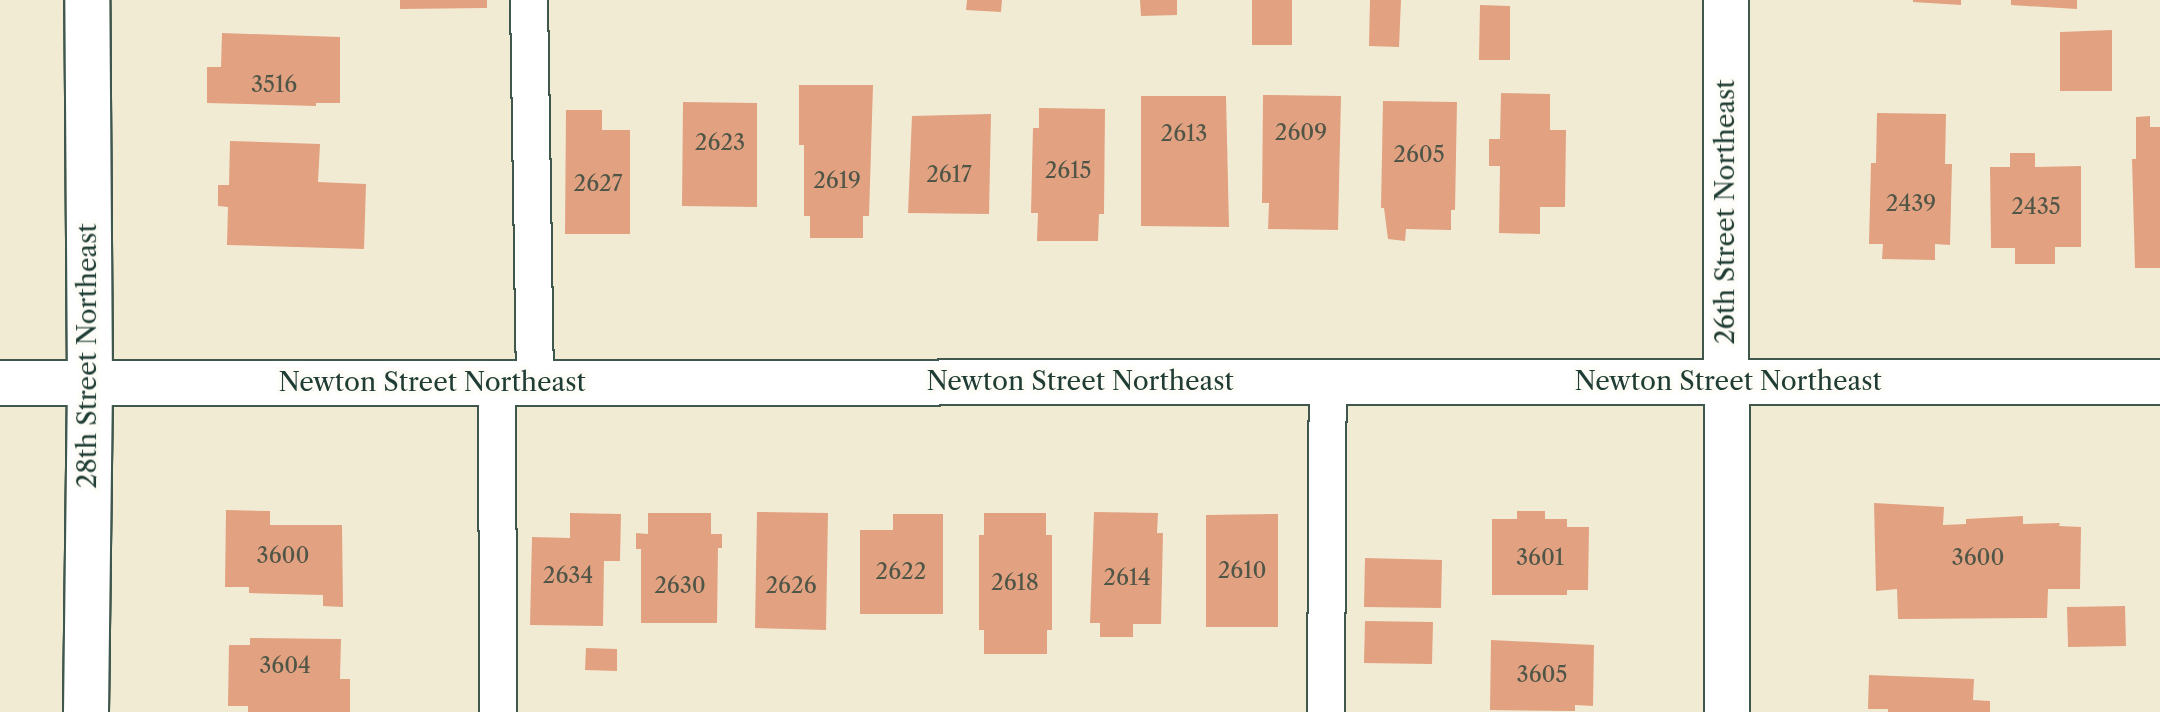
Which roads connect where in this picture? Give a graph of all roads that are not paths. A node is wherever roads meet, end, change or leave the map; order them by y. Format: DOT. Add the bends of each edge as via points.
graph roads {
  1 [pos="87,0"];
  2 [pos="529,0"];
  3 [pos="1726,0"];
  4 [pos="1328,382"];
  5 [pos="2160,382"];
  6 [pos="0,383"];
  7 [pos="90,383"];
  8 [pos="516,383"];
  9 [pos="1726,383"];
  10 [pos="86,712"];
  11 [pos="498,712"];
  12 [pos="1326,712"];
  13 [pos="1727,712"];
  1 -- 7 [label="street, 28th Street Northeast"];
  2 -- 8 [label="lane"];
  3 -- 9 [label="street, 26th Street Northeast"];
  4 -- 8 [label="street, Newton Street Northeast"];
  4 -- 9 [label="street, Newton Street Northeast"];
  4 -- 12 [label="lane"];
  5 -- 9 [label="street, Newton Street Northeast"];
  6 -- 7 [label="street, Newton Street Northeast"];
  7 -- 8 [label="street, Newton Street Northeast"];
  7 -- 10 [label="street, 28th Street Northeast"];
  8 -- 11 [label="lane"];
  9 -- 13 [label="street, 26th Street Northeast"];
}
